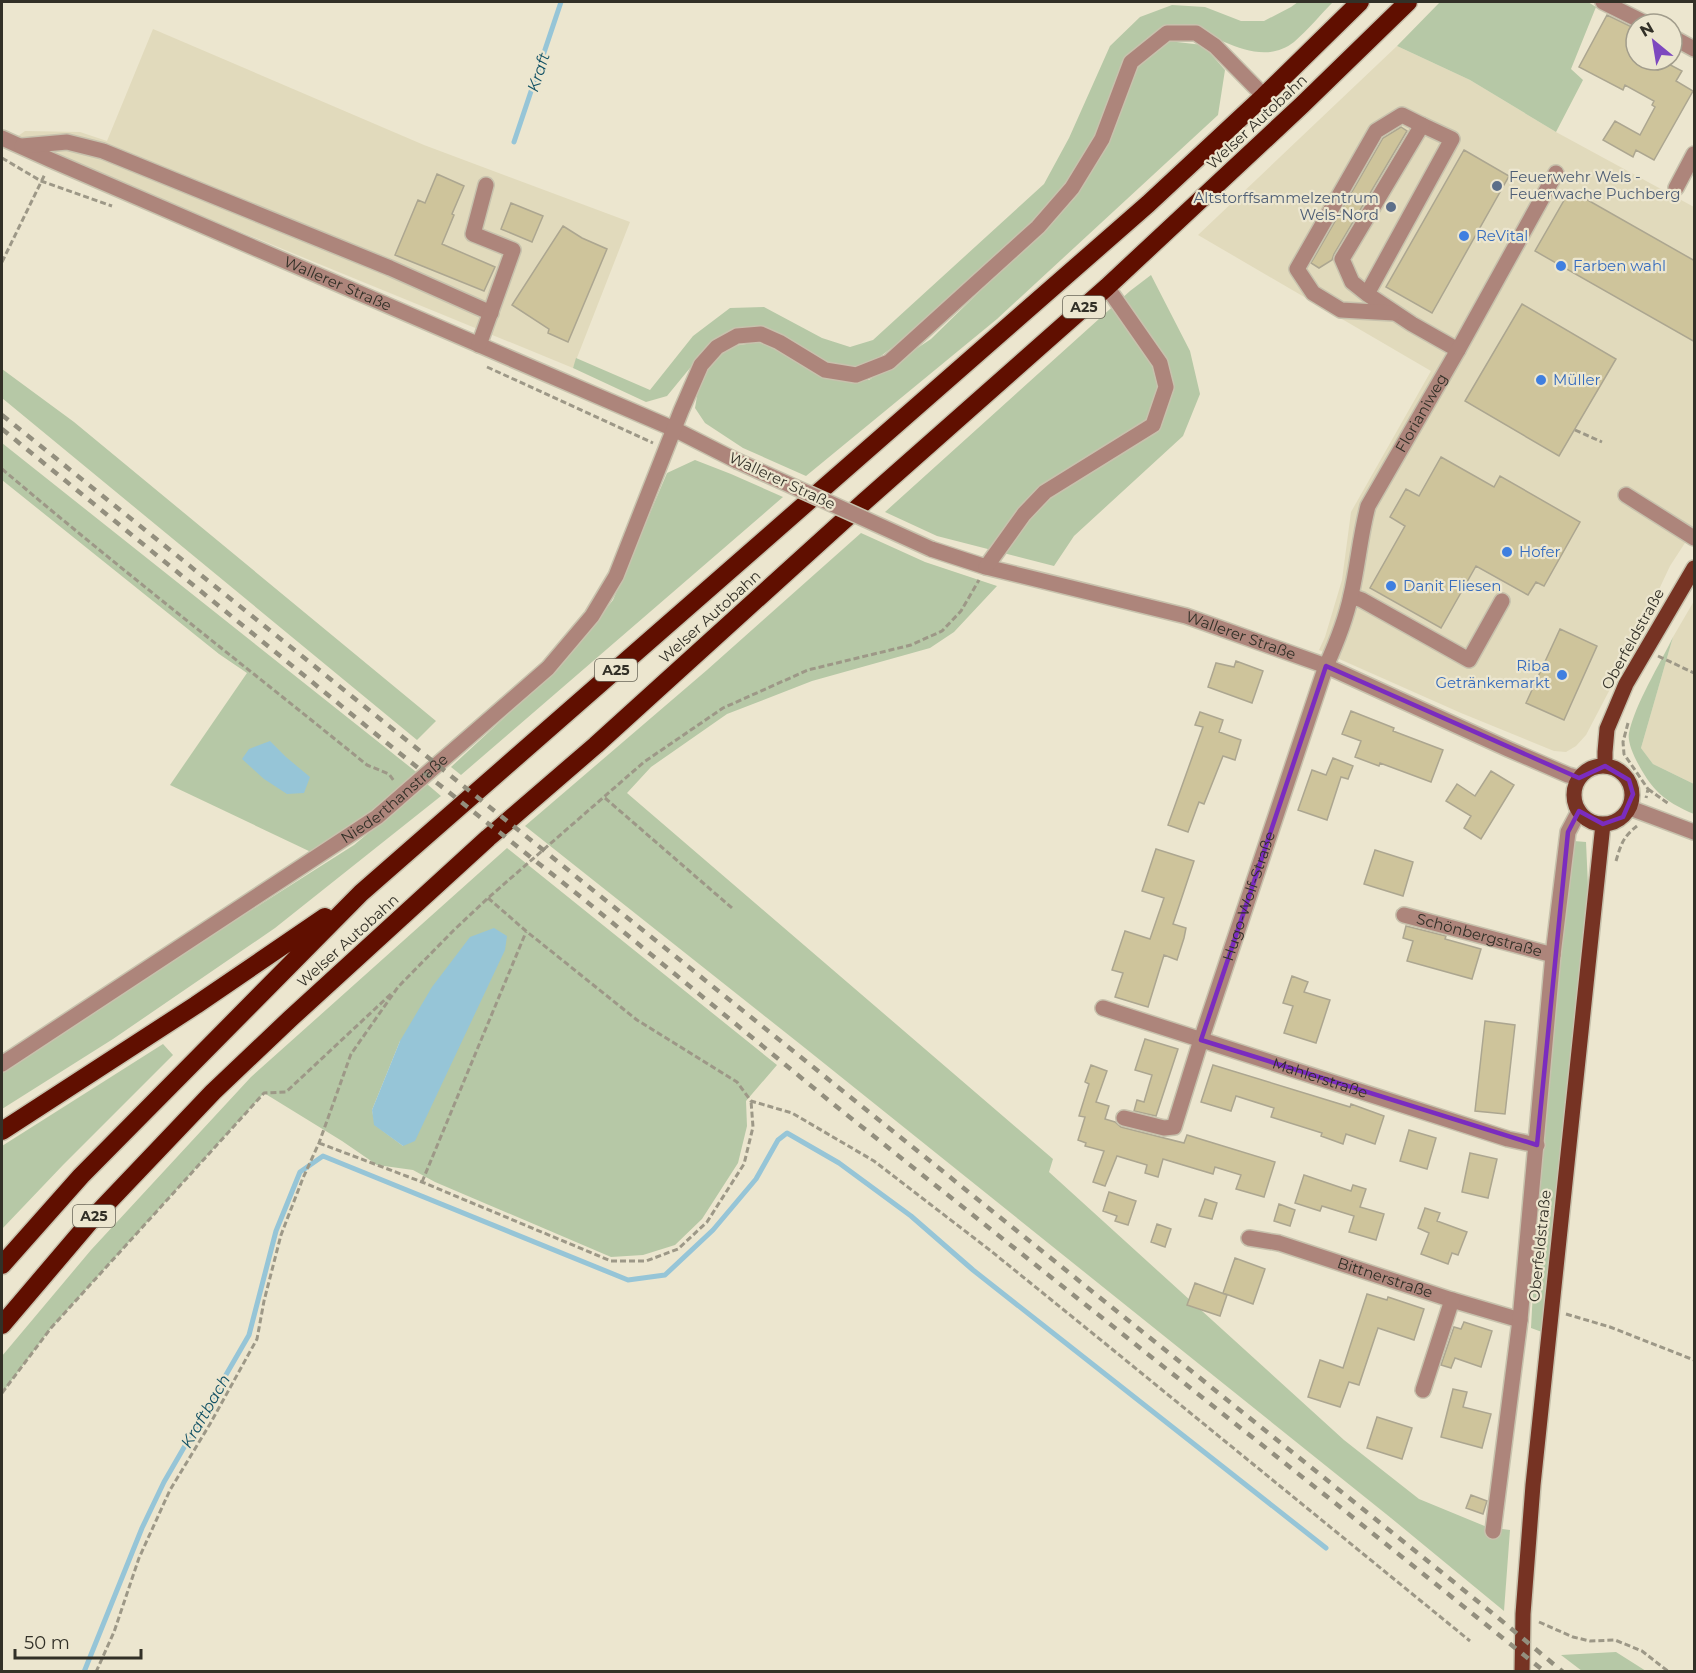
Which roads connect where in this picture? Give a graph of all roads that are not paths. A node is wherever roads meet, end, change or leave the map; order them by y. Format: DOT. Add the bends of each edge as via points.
graph roads {
  1 [pos="1360,2"];
  2 [pos="1408,2"];
  3 [pos="1603,2"];
  4 [pos="1624,12"];
  5 [pos="1264,96"];
  6 [pos="1422,124"];
  7 [pos="2,138"];
  8 [pos="19,146"];
  9 [pos="1695,154"];
  10 [pos="1556,173"];
  11 [pos="486,185"];
  12 [pos="1676,188"];
  13 [pos="1107,287"];
  14 [pos="1367,294"];
  15 [pos="491,313"];
  16 [pos="1395,313"];
  17 [pos="478,345"];
  18 [pos="1458,350"];
  19 [pos="674,429"];
  20 [pos="1626,495"];
  21 [pos="1695,538"];
  22 [pos="986,567"];
  23 [pos="1695,568"];
  24 [pos="1351,596"];
  25 [pos="1502,601"];
  26 [pos="1326,666"];
  27 [pos="1605,765"];
  28 [pos="1579,778"];
  29 [pos="1579,811"];
  30 [pos="1636,811"];
  31 [pos="1602,824"];
  32 [pos="1695,832"];
  33 [pos="361,893"];
  34 [pos="1404,915"];
  35 [pos="1553,955"];
  36 [pos="1103,1008"];
  37 [pos="1201,1040"];
  38 [pos="2,1064"];
  39 [pos="1124,1118"];
  40 [pos="2,1131"];
  41 [pos="1537,1145"];
  42 [pos="1249,1238"];
  43 [pos="2,1265"];
  44 [pos="1452,1300"];
  45 [pos="1520,1320"];
  46 [pos="2,1325"];
  47 [pos="1423,1390"];
  48 [pos="1493,1531"];
  49 [pos="1522,1671"];
  1 -- 5 [label="highway, Welser Autobahn / A25"];
  2 -- 13 [label="highway, Welser Autobahn / A25"];
  3 -- 4 [label="street"];
  5 -- 19 [label="street, Niederthanstraße" via="1215,46 1196,33 1167,33 1131,62 1102,139 1072,188 1038,227 889,362 855,375 825,370 761,334 737,336 717,347 701,365"];
  5 -- 33 [label="highway, Welser Autobahn / A25" via="1148,204"];
  6 -- 14 [label="street" via="1342,259 1352,282"];
  6 -- 14 [label="street" via="1452,139"];
  6 -- 16 [label="street" via="1402,115 1376,131 1297,269 1312,292 1341,310"];
  7 -- 8 [label="street, Wallerer Straße"];
  8 -- 15 [label="street" via="67,142 103,151"];
  8 -- 17 [label="street, Wallerer Straße"];
  9 -- 12 [label="street"];
  10 -- 18 [label="street, Florianiweg"];
  11 -- 15 [label="street" via="473,234 513,250"];
  13 -- 22 [label="street" via="1160,363 1166,387 1153,425 1045,492"];
  13 -- 46 [label="highway, Welser Autobahn / A25" via="291,1018 93,1218"];
  14 -- 16 [label="street"];
  15 -- 17 [label="street"];
  16 -- 18 [label="street"];
  17 -- 19 [label="street, Wallerer Straße"];
  18 -- 24 [label="street, Florianiweg" via="1368,507"];
  19 -- 22 [label="street, Wallerer Straße, bridge" via="931,549"];
  19 -- 38 [label="street, Niederthanstraße" via="616,576 592,616 548,668 377,817"];
  20 -- 21 [label="street"];
  22 -- 26 [label="street, Wallerer Straße" via="1186,616"];
  23 -- 27 [label="main road, Oberfeldstraße" via="1626,684 1607,729"];
  24 -- 25 [label="street" via="1469,660"];
  24 -- 26 [label="street, Florianiweg"];
  26 -- 28 [label="street, Wallerer Straße"];
  26 -- 37 [label="street, Hugo-Wolf-Straße"];
  27 -- 28 [label="main road" via="1586,771"];
  27 -- 30 [label="main road" via="1619,770 1629,780"];
  28 -- 29 [label="main road" via="1574,800"];
  29 -- 31 [label="main road"];
  29 -- 35 [label="street, Oberfeldstraße" via="1568,832"];
  30 -- 31 [label="main road"];
  30 -- 32 [label="street"];
  31 -- 49 [label="main road, Oberfeldstraße" via="1533,1485"];
  33 -- 40 [label="highway"];
  33 -- 43 [label="highway, Welser Autobahn / A25" via="81,1176"];
  34 -- 35 [label="street, Schönbergstraße"];
  35 -- 41 [label="street, Oberfeldstraße"];
  36 -- 37 [label="street, Mahlerstraße"];
  37 -- 39 [label="street, Hugo-Wolf-Straße" via="1174,1127"];
  37 -- 41 [label="street, Mahlerstraße"];
  41 -- 45 [label="street, Oberfeldstraße"];
  42 -- 44 [label="street, Bittnerstraße" via="1279,1243"];
  44 -- 45 [label="street, Bittnerstraße"];
  44 -- 47 [label="street"];
  45 -- 48 [label="street, Oberfeldstraße"];
}
